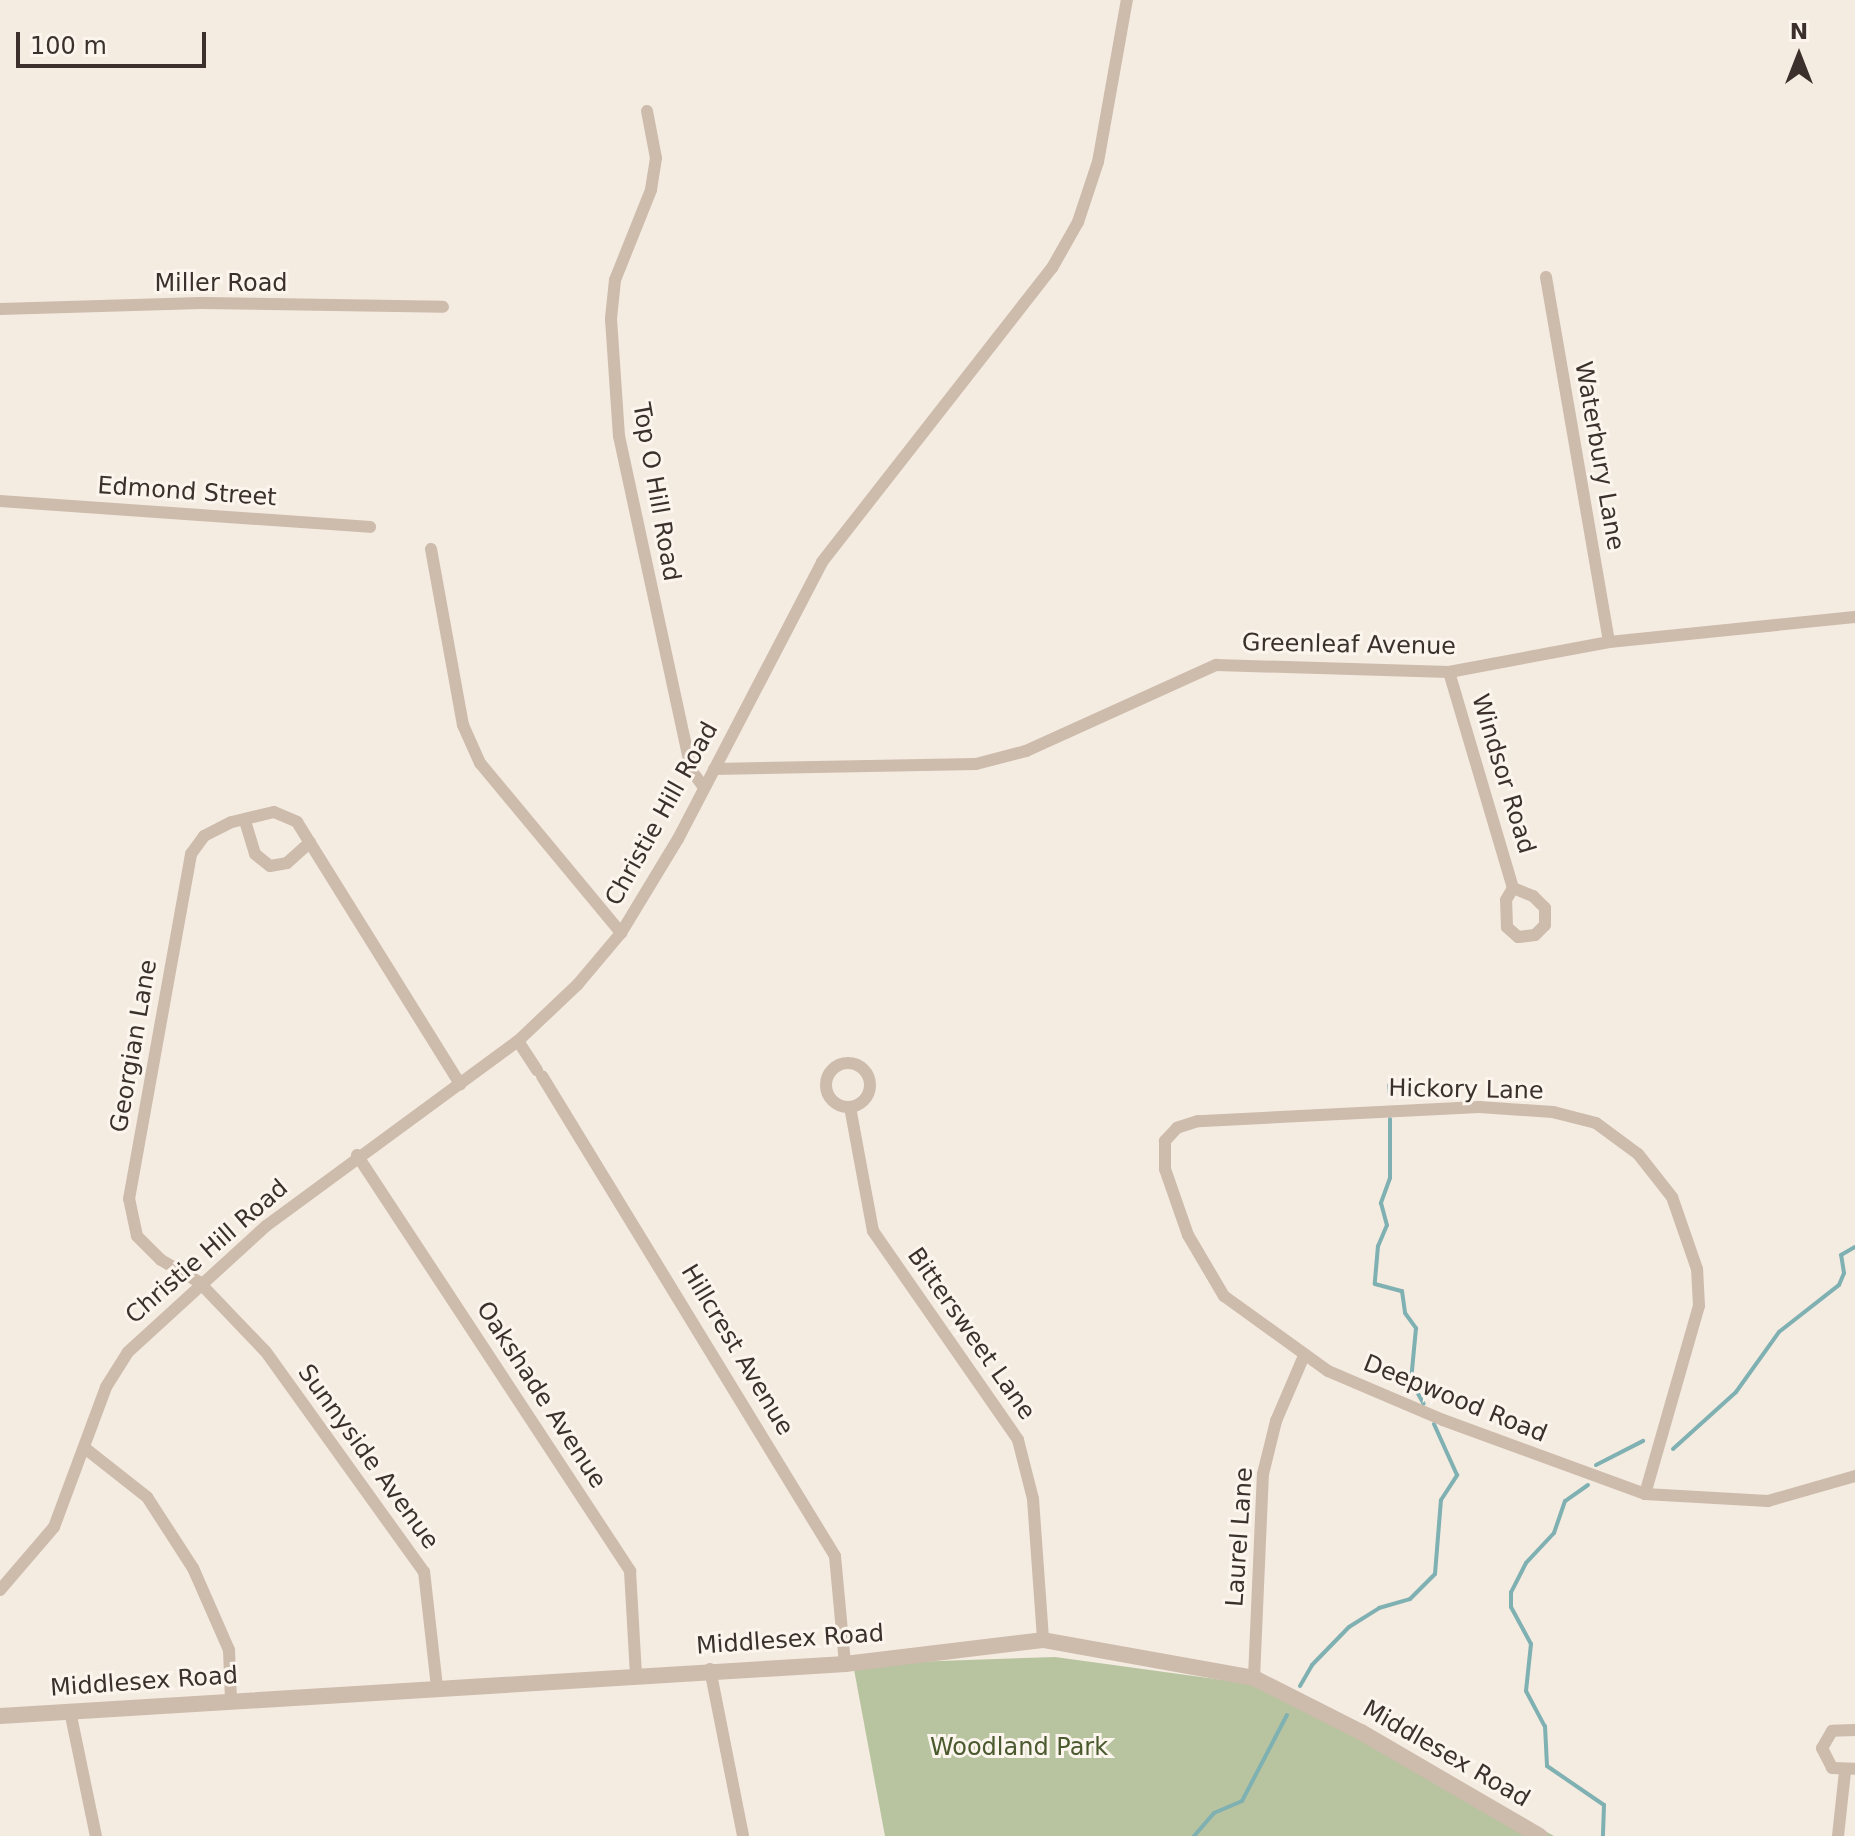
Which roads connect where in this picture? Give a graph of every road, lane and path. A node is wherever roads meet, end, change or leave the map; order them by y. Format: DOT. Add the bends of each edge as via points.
graph roads {
  1 [pos="1127,0"];
  2 [pos="647,111"];
  3 [pos="1546,277"];
  4 [pos="443,307"];
  5 [pos="0,309"];
  6 [pos="0,501"];
  7 [pos="370,527"];
  8 [pos="431,549"];
  9 [pos="1855,617"];
  10 [pos="1609,642"];
  11 [pos="1449,672"];
  12 [pos="714,769"];
  13 [pos="704,787"];
  14 [pos="245,821"];
  15 [pos="310,842"];
  16 [pos="1513,888"];
  17 [pos="621,933"];
  18 [pos="518,1041"];
  19 [pos="460,1084"];
  20 [pos="850,1107"];
  21 [pos="1165,1141"];
  22 [pos="357,1155"];
  23 [pos="199,1282"];
  24 [pos="1303,1358"];
  25 [pos="86,1449"];
  26 [pos="1855,1476"];
  27 [pos="1645,1494"];
  28 [pos="0,1590"];
  29 [pos="1043,1640"];
  30 [pos="845,1664"];
  31 [pos="710,1669"];
  32 [pos="636,1675"];
  33 [pos="1254,1678"];
  34 [pos="437,1687"];
  35 [pos="231,1699"];
  36 [pos="70,1711"];
  37 [pos="0,1716"];
  38 [pos="1855,1730"];
  39 [pos="1850,1770"];
  40 [pos="96,1836"];
  41 [pos="743,1836"];
  42 [pos="1540,1836"];
  43 [pos="1838,1836"];
  1 -- 12 [label="street, Christie Hill Road" via="1098,162 1078,222 1052,268 822,562"];
  2 -- 13 [label="street, Top O Hill Road" via="656,158 651,190 615,280 611,319 619,436 691,770"];
  3 -- 10 [label="street, Waterbury Lane"];
  4 -- 5 [label="street, Miller Road" via="201,303"];
  6 -- 7 [label="street, Edmond Street"];
  8 -- 17 [label="street" via="454,686 480,763"];
  9 -- 10 [label="street, Greenleaf Avenue"];
  10 -- 11 [label="street, Greenleaf Avenue"];
  11 -- 12 [label="street, Greenleaf Avenue" via="1216,665 1026,751 976,764"];
  11 -- 16 [label="street, Windsor Road"];
  12 -- 13 [label="street, Christie Hill Road"];
  13 -- 17 [label="street, Christie Hill Road"];
  14 -- 15 [label="street, Georgian Lane" via="286,814"];
  14 -- 15 [label="street" via="255,854 270,866 287,863"];
  14 -- 23 [label="street, Georgian Lane" via="218,827 191,852 129,1199 137,1236 161,1260"];
  15 -- 19 [label="street, Georgian Lane"];
  17 -- 18 [label="street, Christie Hill Road" via="578,984"];
  18 -- 19 [label="street, Christie Hill Road"];
  18 -- 30 [label="street, Hillcrest Avenue" via="835,1556"];
  19 -- 22 [label="street, Christie Hill Road"];
  20 -- 29 [label="street, Bittersweet Lane" via="873,1231 1018,1440 1033,1499"];
  21 -- 24 [label="street, Deepwood Road" via="1161,1153 1188,1235 1212,1278 1239,1310"];
  21 -- 27 [label="street, Hickory Lane" via="1177,1128 1198,1121 1479,1107 1553,1112 1596,1123 1628,1146 1672,1197 1697,1269 1699,1306"];
  22 -- 23 [label="street, Christie Hill Road"];
  22 -- 32 [label="street, Oakshade Avenue" via="630,1571"];
  23 -- 25 [label="street, Christie Hill Road" via="128,1352 106,1387"];
  23 -- 34 [label="street, Sunnyside Avenue" via="265,1351 424,1572"];
  24 -- 27 [label="street, Deepwood Road" via="1443,1420"];
  24 -- 33 [label="street, Laurel Lane" via="1276,1421 1263,1474"];
  25 -- 28 [label="street, Christie Hill Road" via="54,1527"];
  25 -- 35 [label="street" via="147,1497 193,1568 229,1650"];
  26 -- 27 [label="street, Deepwood Road" via="1768,1501"];
  29 -- 30 [label="street, Middlesex Road"];
  29 -- 33 [label="street, Middlesex Road"];
  30 -- 31 [label="street, Middlesex Road"];
  31 -- 32 [label="street, Middlesex Road"];
  31 -- 41 [label="street"];
  32 -- 34 [label="street, Middlesex Road"];
  33 -- 42 [label="street, Middlesex Road" via="1374,1739"];
  34 -- 35 [label="street, Middlesex Road"];
  35 -- 36 [label="street, Middlesex Road"];
  36 -- 37 [label="street, Middlesex Road"];
  36 -- 40 [label="street"];
  38 -- 39 [label="street" via="1838,1728 1823,1740 1827,1763"];
  39 -- 43 [label="street"];
}
